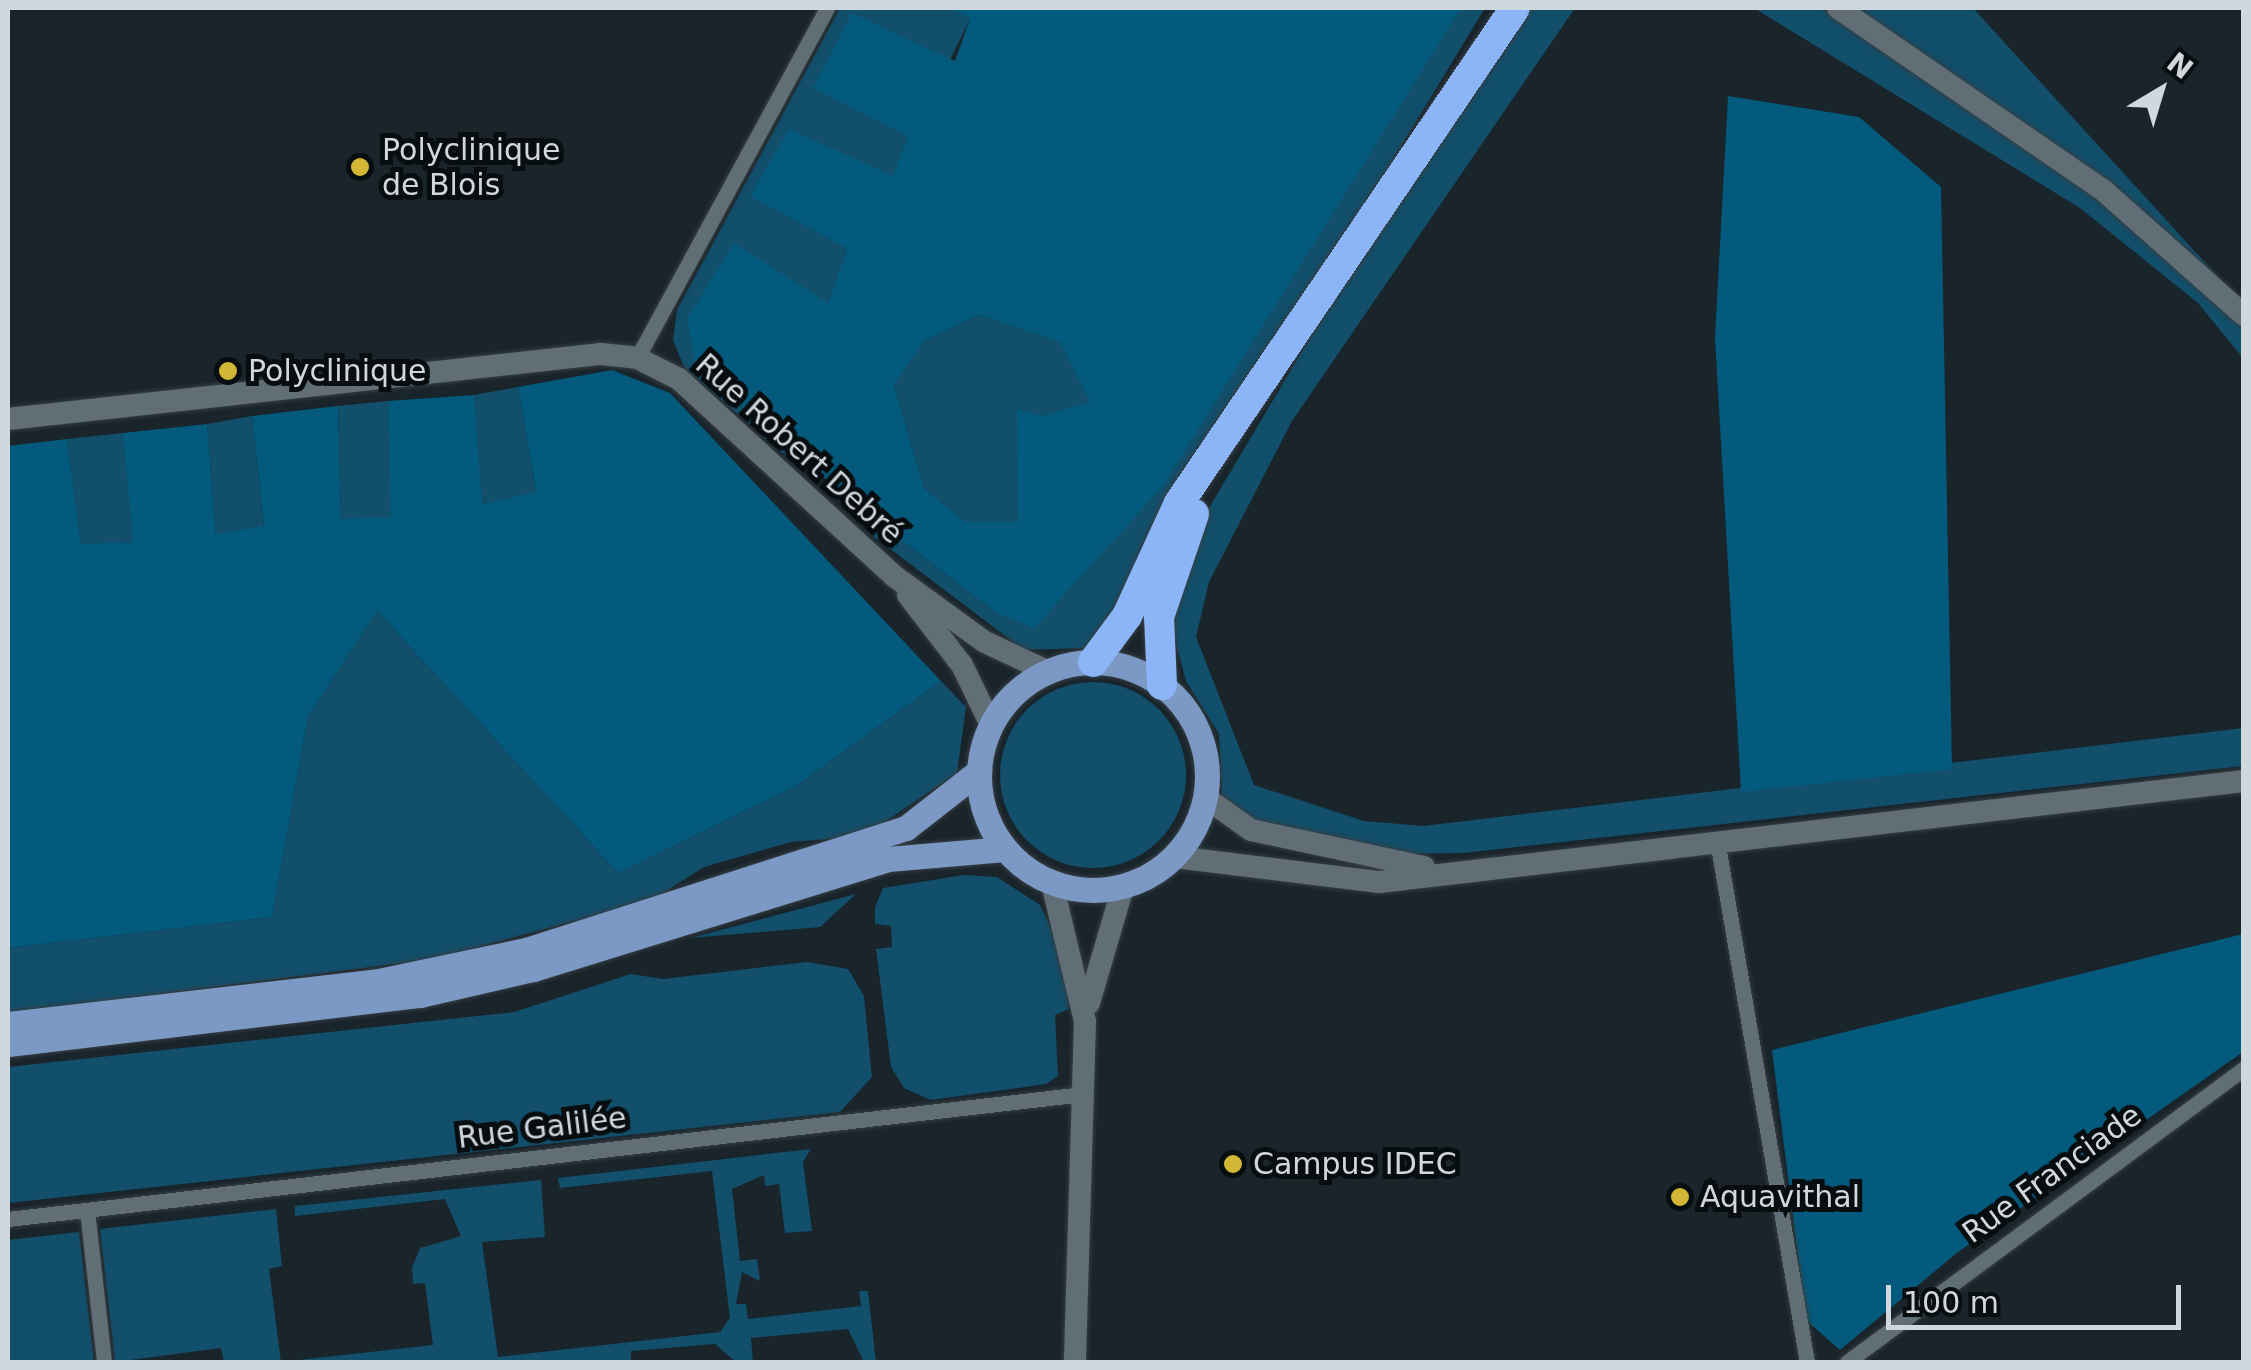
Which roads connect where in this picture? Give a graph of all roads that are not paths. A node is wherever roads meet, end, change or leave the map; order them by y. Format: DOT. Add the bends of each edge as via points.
graph roads {
  1 [pos="826,8"];
  2 [pos="1515,8"];
  3 [pos="1838,8"];
  4 [pos="2244,315"];
  5 [pos="638,358"];
  6 [pos="8,419"];
  7 [pos="1222,442"];
  8 [pos="894,576"];
  9 [pos="1093,662"];
  10 [pos="1047,671"];
  11 [pos="1162,684"];
  12 [pos="990,725"];
  13 [pos="979,771"];
  14 [pos="2244,781"];
  15 [pos="1206,798"];
  16 [pos="1717,840"];
  17 [pos="1005,849"];
  18 [pos="1174,857"];
  19 [pos="1442,870"];
  20 [pos="1052,883"];
  21 [pos="1123,887"];
  22 [pos="1085,1021"];
  23 [pos="8,1024"];
  24 [pos="8,1044"];
  25 [pos="2244,1068"];
  26 [pos="1084,1094"];
  27 [pos="87,1210"];
  28 [pos="8,1219"];
  29 [pos="104,1362"];
  30 [pos="1074,1362"];
  31 [pos="1807,1362"];
  32 [pos="1847,1362"];
  1 -- 5 [label="street"];
  2 -- 7 [label="highway"];
  3 -- 4 [label="street" via="2103,190"];
  5 -- 6 [label="street, Rue Robert Debré" via="601,354"];
  5 -- 8 [label="street, Rue Robert Debré" via="679,379"];
  7 -- 9 [label="highway"];
  7 -- 11 [label="highway" via="1162,605"];
  8 -- 10 [label="street" via="986,642"];
  8 -- 12 [label="street" via="962,665"];
  9 -- 10 [label="main road"];
  9 -- 11 [label="main road"];
  10 -- 12 [label="main road"];
  11 -- 15 [label="main road" via="1200,735"];
  12 -- 13 [label="main road"];
  13 -- 17 [label="main road"];
  13 -- 23 [label="main road" via="906,828 526,950 379,980"];
  14 -- 16 [label="street"];
  15 -- 18 [label="main road"];
  15 -- 19 [label="street" via="1251,830"];
  16 -- 19 [label="street"];
  16 -- 31 [label="street"];
  17 -- 20 [label="main road"];
  17 -- 24 [label="main road" via="888,859 533,969 420,994"];
  18 -- 19 [label="street" via="1338,881"];
  18 -- 21 [label="main road"];
  20 -- 21 [label="main road"];
  20 -- 22 [label="street"];
  21 -- 22 [label="street"];
  22 -- 26 [label="street"];
  25 -- 32 [label="street, Rue Franciade"];
  26 -- 27 [label="street, Rue Galilée"];
  26 -- 30 [label="street"];
  27 -- 28 [label="street, Rue Galilée"];
  27 -- 29 [label="street"];
}
